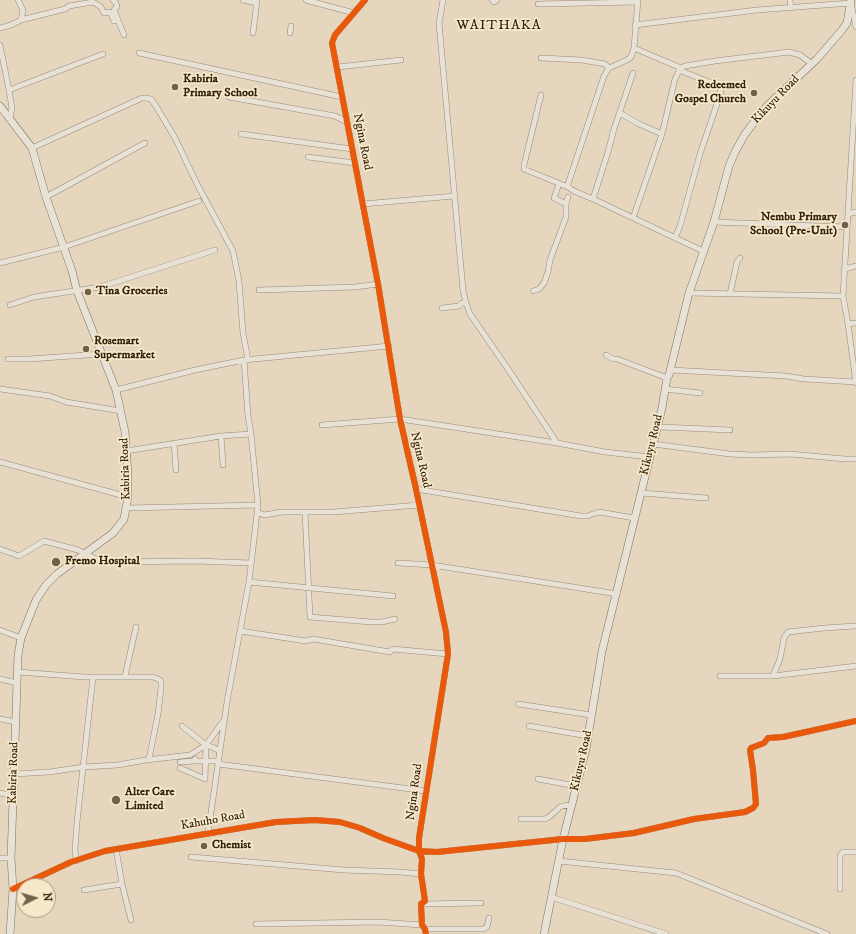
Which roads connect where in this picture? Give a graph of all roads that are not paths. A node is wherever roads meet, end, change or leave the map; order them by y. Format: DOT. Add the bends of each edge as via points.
graph roads {
  1 [pos="18,0"];
  2 [pos="113,0"];
  3 [pos="243,0"];
  4 [pos="306,0"];
  5 [pos="365,0"];
  6 [pos="443,0"];
  7 [pos="492,0"];
  8 [pos="497,0"];
  9 [pos="790,0"];
  10 [pos="93,1"];
  11 [pos="257,1"];
  12 [pos="638,1"];
  13 [pos="577,2"];
  14 [pos="851,2"];
  15 [pos="538,4"];
  16 [pos="791,8"];
  17 [pos="354,12"];
  18 [pos="21,20"];
  19 [pos="118,20"];
  20 [pos="636,25"];
  21 [pos="291,26"];
  22 [pos="856,27"];
  23 [pos="0,28"];
  24 [pos="254,33"];
  25 [pos="290,33"];
  26 [pos="124,35"];
  27 [pos="0,45"];
  28 [pos="634,48"];
  29 [pos="139,53"];
  30 [pos="103,54"];
  31 [pos="541,58"];
  32 [pos="401,60"];
  33 [pos="812,64"];
  34 [pos="338,67"];
  35 [pos="609,68"];
  36 [pos="680,69"];
  37 [pos="633,73"];
  38 [pos="856,80"];
  39 [pos="9,90"];
  40 [pos="541,95"];
  41 [pos="228,97"];
  42 [pos="342,97"];
  43 [pos="0,106"];
  44 [pos="620,113"];
  45 [pos="10,118"];
  46 [pos="347,122"];
  47 [pos="240,134"];
  48 [pos="662,134"];
  49 [pos="854,140"];
  50 [pos="146,143"];
  51 [pos="32,148"];
  52 [pos="352,149"];
  53 [pos="308,157"];
  54 [pos="355,163"];
  55 [pos="559,184"];
  56 [pos="568,187"];
  57 [pos="454,196"];
  58 [pos="46,197"];
  59 [pos="568,197"];
  60 [pos="593,199"];
  61 [pos="199,201"];
  62 [pos="363,204"];
  63 [pos="566,204"];
  64 [pos="856,212"];
  65 [pos="848,214"];
  66 [pos="633,218"];
  67 [pos="714,222"];
  68 [pos="847,228"];
  69 [pos="675,238"];
  70 [pos="64,247"];
  71 [pos="215,250"];
  72 [pos="703,251"];
  73 [pos="740,258"];
  74 [pos="0,263"];
  75 [pos="856,266"];
  76 [pos="845,269"];
  77 [pos="378,284"];
  78 [pos="259,290"];
  79 [pos="76,291"];
  80 [pos="533,291"];
  81 [pos="689,293"];
  82 [pos="730,294"];
  83 [pos="843,296"];
  84 [pos="466,303"];
  85 [pos="10,305"];
  86 [pos="442,308"];
  87 [pos="856,322"];
  88 [pos="848,324"];
  89 [pos="389,346"];
  90 [pos="101,354"];
  91 [pos="606,355"];
  92 [pos="8,359"];
  93 [pos="246,360"];
  94 [pos="670,370"];
  95 [pos="667,378"];
  96 [pos="856,383"];
  97 [pos="0,389"];
  98 [pos="665,389"];
  99 [pos="116,390"];
  100 [pos="700,393"];
  101 [pos="121,411"];
  102 [pos="400,420"];
  103 [pos="322,425"];
  104 [pos="657,426"];
  105 [pos="730,430"];
  106 [pos="251,434"];
  107 [pos="221,436"];
  108 [pos="174,443"];
  109 [pos="557,443"];
  110 [pos="653,444"];
  111 [pos="126,450"];
  112 [pos="649,457"];
  113 [pos="856,459"];
  114 [pos="0,462"];
  115 [pos="223,465"];
  116 [pos="176,470"];
  117 [pos="416,489"];
  118 [pos="641,493"];
  119 [pos="128,497"];
  120 [pos="706,498"];
  121 [pos="258,505"];
  122 [pos="419,505"];
  123 [pos="127,508"];
  124 [pos="257,512"];
  125 [pos="305,512"];
  126 [pos="634,518"];
  127 [pos="0,549"];
  128 [pos="86,554"];
  129 [pos="398,563"];
  130 [pos="251,564"];
  131 [pos="432,565"];
  132 [pos="249,582"];
  133 [pos="309,587"];
  134 [pos="617,594"];
  135 [pos="393,596"];
  136 [pos="395,619"];
  137 [pos="856,626"];
  138 [pos="136,627"];
  139 [pos="0,630"];
  140 [pos="240,631"];
  141 [pos="21,638"];
  142 [pos="448,654"];
  143 [pos="856,666"];
  144 [pos="18,672"];
  145 [pos="125,676"];
  146 [pos="720,676"];
  147 [pos="773,676"];
  148 [pos="93,677"];
  149 [pos="0,679"];
  150 [pos="17,683"];
  151 [pos="518,704"];
  152 [pos="591,715"];
  153 [pos="0,719"];
  154 [pos="225,719"];
  155 [pos="856,721"];
  156 [pos="16,722"];
  157 [pos="182,726"];
  158 [pos="529,726"];
  159 [pos="588,736"];
  160 [pos="206,745"];
  161 [pos="194,752"];
  162 [pos="220,752"];
  163 [pos="149,759"];
  164 [pos="195,761"];
  165 [pos="205,761"];
  166 [pos="218,763"];
  167 [pos="84,767"];
  168 [pos="14,774"];
  169 [pos="538,779"];
  170 [pos="576,786"];
  171 [pos="426,791"];
  172 [pos="0,793"];
  173 [pos="14,796"];
  174 [pos="571,807"];
  175 [pos="521,819"];
  176 [pos="208,833"];
  177 [pos="563,839"];
  178 [pos="116,849"];
  179 [pos="420,851"];
  180 [pos="856,852"];
  181 [pos="190,857"];
  182 [pos="0,858"];
  183 [pos="11,858"];
  184 [pos="76,861"];
  185 [pos="559,861"];
  186 [pos="421,874"];
  187 [pos="122,884"];
  188 [pos="13,889"];
  189 [pos="840,889"];
  190 [pos="84,890"];
  191 [pos="551,898"];
  192 [pos="481,903"];
  193 [pos="421,904"];
  194 [pos="489,918"];
  195 [pos="131,920"];
  196 [pos="256,924"];
  197 [pos="425,929"];
  198 [pos="10,934"];
  199 [pos="544,934"];
  200 [pos="666,934"];
  201 [pos="827,934"];
  1 -- 18 [label="street" via="23,10"];
  2 -- 19 [label="street" via="116,3 117,7 114,10"];
  3 -- 11 [label="street"];
  4 -- 17 [label="street"];
  5 -- 17 [label="street, Ngina Road"];
  6 -- 57 [label="street" via="439,23"];
  7 -- 8 [label="street"];
  9 -- 16 [label="street"];
  10 -- 18 [label="street"];
  10 -- 19 [label="street" via="104,13 110,12 114,21"];
  11 -- 24 [label="street"];
  12 -- 13 [label="street"];
  12 -- 20 [label="street"];
  13 -- 15 [label="street"];
  14 -- 16 [label="street"];
  14 -- 22 [label="street"];
  14 -- 33 [label="main road, Kikuyu Road" via="847,23"];
  16 -- 20 [label="street"];
  17 -- 34 [label="street, Ngina Road" via="333,39"];
  18 -- 23 [label="street"];
  19 -- 26 [label="street"];
  20 -- 28 [label="street"];
  21 -- 25 [label="street"];
  27 -- 39 [label="street"];
  28 -- 35 [label="street" via="631,57"];
  28 -- 36 [label="street"];
  29 -- 42 [label="street"];
  30 -- 39 [label="street"];
  31 -- 35 [label="street" via="582,60 606,64"];
  32 -- 34 [label="street"];
  33 -- 36 [label="street" via="800,55 789,52 715,61 684,66"];
  33 -- 67 [label="main road, Kikuyu Road" via="768,105 745,134 729,166"];
  34 -- 42 [label="street, Ngina Road"];
  35 -- 56 [label="street" via="604,76"];
  36 -- 48 [label="street" via="675,79"];
  36 -- 69 [label="street" via="720,86 721,92"];
  37 -- 44 [label="street"];
  38 -- 49 [label="street"];
  39 -- 45 [label="street" via="12,108"];
  40 -- 55 [label="street" via="524,169"];
  41 -- 46 [label="street" via="335,116"];
  42 -- 46 [label="street, Ngina Road"];
  43 -- 45 [label="main road, Kabiria Road"];
  44 -- 48 [label="street"];
  44 -- 60 [label="street"];
  45 -- 51 [label="main road, Kabiria Road"];
  46 -- 52 [label="street, Ngina Road"];
  47 -- 52 [label="street"];
  48 -- 66 [label="street"];
  49 -- 65 [label="street"];
  50 -- 58 [label="street"];
  51 -- 58 [label="main road, Kabiria Road"];
  51 -- 93 [label="street" via="142,98 151,99 175,138 233,251 239,281"];
  52 -- 54 [label="street, Ngina Road"];
  53 -- 54 [label="street"];
  54 -- 62 [label="street, Ngina Road"];
  55 -- 56 [label="street"];
  55 -- 63 [label="street" via="554,198"];
  56 -- 60 [label="street"];
  57 -- 62 [label="street"];
  57 -- 84 [label="street"];
  58 -- 70 [label="main road, Kabiria Road"];
  59 -- 63 [label="street"];
  60 -- 66 [label="street"];
  61 -- 70 [label="street"];
  62 -- 77 [label="street, Ngina Road"];
  63 -- 80 [label="street" via="566,217 544,283"];
  64 -- 65 [label="street"];
  65 -- 68 [label="street"];
  66 -- 69 [label="street"];
  67 -- 68 [label="street"];
  67 -- 72 [label="main road, Kikuyu Road"];
  68 -- 76 [label="street"];
  69 -- 72 [label="street"];
  70 -- 74 [label="street"];
  70 -- 79 [label="main road, Kabiria Road"];
  71 -- 79 [label="street"];
  72 -- 81 [label="main road, Kikuyu Road"];
  73 -- 82 [label="street"];
  75 -- 76 [label="street"];
  76 -- 83 [label="street"];
  77 -- 78 [label="street"];
  77 -- 89 [label="street, Ngina Road"];
  79 -- 85 [label="street"];
  79 -- 90 [label="main road, Kabiria Road"];
  81 -- 82 [label="street"];
  81 -- 94 [label="main road, Kikuyu Road"];
  82 -- 83 [label="street"];
  83 -- 88 [label="street"];
  84 -- 86 [label="street"];
  84 -- 109 [label="street" via="470,314"];
  87 -- 88 [label="street"];
  88 -- 96 [label="street"];
  89 -- 93 [label="street"];
  89 -- 102 [label="street, Ngina Road"];
  90 -- 92 [label="street"];
  90 -- 99 [label="main road, Kabiria Road"];
  91 -- 95 [label="street"];
  93 -- 99 [label="street"];
  93 -- 106 [label="street"];
  94 -- 95 [label="main road, Kikuyu Road"];
  94 -- 96 [label="street" via="786,376"];
  95 -- 98 [label="main road, Kikuyu Road"];
  97 -- 101 [label="street" via="50,396 66,402"];
  98 -- 100 [label="street"];
  98 -- 104 [label="main road, Kikuyu Road"];
  99 -- 101 [label="main road, Kabiria Road"];
  101 -- 111 [label="main road, Kabiria Road"];
  102 -- 103 [label="street"];
  102 -- 109 [label="street"];
  102 -- 117 [label="street, Ngina Road"];
  104 -- 105 [label="street"];
  104 -- 110 [label="main road, Kikuyu Road"];
  106 -- 107 [label="street"];
  106 -- 121 [label="street"];
  107 -- 108 [label="street"];
  107 -- 115 [label="street"];
  108 -- 111 [label="street"];
  108 -- 116 [label="street"];
  109 -- 112 [label="street"];
  110 -- 112 [label="main road, Kikuyu Road"];
  110 -- 113 [label="street" via="730,454 790,454"];
  111 -- 119 [label="main road, Kabiria Road"];
  112 -- 118 [label="main road, Kikuyu Road"];
  114 -- 119 [label="street"];
  117 -- 122 [label="street, Ngina Road"];
  117 -- 126 [label="street" via="581,516 599,512"];
  118 -- 120 [label="street"];
  118 -- 126 [label="main road, Kikuyu Road"];
  119 -- 123 [label="main road, Kabiria Road"];
  121 -- 123 [label="street"];
  121 -- 124 [label="street"];
  122 -- 125 [label="street"];
  122 -- 131 [label="street, Ngina Road"];
  123 -- 128 [label="main road, Kabiria Road" via="124,519 113,533"];
  124 -- 125 [label="street" via="264,515"];
  124 -- 130 [label="street"];
  125 -- 133 [label="street"];
  126 -- 134 [label="main road, Kikuyu Road"];
  127 -- 128 [label="street" via="19,556 44,541"];
  128 -- 130 [label="street" via="98,560 112,562 195,561"];
  128 -- 141 [label="main road, Kabiria Road" via="46,585 36,600"];
  129 -- 131 [label="street"];
  130 -- 132 [label="street"];
  131 -- 134 [label="street"];
  131 -- 142 [label="street, Ngina Road"];
  132 -- 133 [label="street"];
  132 -- 140 [label="street"];
  133 -- 135 [label="street"];
  133 -- 136 [label="street" via="310,617 371,622"];
  134 -- 152 [label="main road, Kikuyu Road" via="602,651"];
  137 -- 147 [label="street" via="788,632"];
  138 -- 145 [label="street"];
  139 -- 141 [label="street"];
  140 -- 142 [label="street" via="306,641 313,639 390,652 392,649"];
  140 -- 154 [label="street"];
  141 -- 144 [label="main road, Kabiria Road"];
  142 -- 171 [label="street, Ngina Road"];
  143 -- 147 [label="street"];
  144 -- 148 [label="street"];
  144 -- 150 [label="main road, Kabiria Road"];
  145 -- 148 [label="street"];
  145 -- 163 [label="street" via="153,677 162,682"];
  146 -- 147 [label="street"];
  148 -- 167 [label="street"];
  149 -- 150 [label="street"];
  150 -- 156 [label="main road, Kabiria Road"];
  151 -- 152 [label="street"];
  152 -- 159 [label="main road, Kikuyu Road"];
  153 -- 156 [label="street"];
  154 -- 160 [label="street"];
  154 -- 162 [label="street"];
  155 -- 177 [label="street, Kahuho Road" via="768,738 764,743 751,748 756,804 744,812 694,819 634,833"];
  156 -- 168 [label="main road, Kabiria Road"];
  157 -- 160 [label="street"];
  158 -- 159 [label="street"];
  159 -- 170 [label="main road, Kikuyu Road"];
  160 -- 161 [label="street"];
  160 -- 162 [label="street"];
  160 -- 165 [label="street"];
  161 -- 163 [label="street" via="190,755"];
  161 -- 164 [label="street"];
  162 -- 166 [label="street"];
  163 -- 167 [label="street" via="117,766"];
  164 -- 165 [label="street"];
  164 -- 165 [label="street" via="180,765 205,779"];
  165 -- 166 [label="street"];
  166 -- 171 [label="street"];
  166 -- 176 [label="street"];
  167 -- 168 [label="street"];
  167 -- 184 [label="street" via="77,822"];
  168 -- 173 [label="main road, Kabiria Road"];
  169 -- 170 [label="street"];
  170 -- 174 [label="main road, Kikuyu Road"];
  171 -- 179 [label="street, Ngina Road" via="419,838"];
  172 -- 173 [label="street"];
  173 -- 183 [label="main road, Kabiria Road"];
  174 -- 175 [label="street" via="560,807 545,819"];
  174 -- 177 [label="main road, Kikuyu Road"];
  176 -- 178 [label="street, Kahuho Road"];
  176 -- 179 [label="street, Kahuho Road" via="276,822 340,822"];
  177 -- 179 [label="street, Kahuho Road" via="447,852"];
  177 -- 185 [label="main road, Kikuyu Road"];
  178 -- 184 [label="street, Kahuho Road" via="105,850"];
  178 -- 187 [label="street"];
  179 -- 186 [label="street, Ngina Road"];
  180 -- 189 [label="street" via="843,852 840,856"];
  181 -- 186 [label="street"];
  182 -- 183 [label="street"];
  183 -- 188 [label="main road, Kabiria Road"];
  184 -- 188 [label="street, Kahuho Road"];
  185 -- 191 [label="main road, Kikuyu Road"];
  185 -- 201 [label="street" via="676,873"];
  186 -- 193 [label="street, Ngina Road" via="425,901"];
  187 -- 190 [label="street"];
  187 -- 195 [label="street"];
  188 -- 198 [label="main road, Kabiria Road"];
  191 -- 199 [label="main road, Kikuyu Road"];
  191 -- 200 [label="street"];
  192 -- 193 [label="street"];
  193 -- 197 [label="street, Ngina Road"];
  194 -- 197 [label="street" via="483,930"];
  196 -- 197 [label="street" via="378,922"];
}
